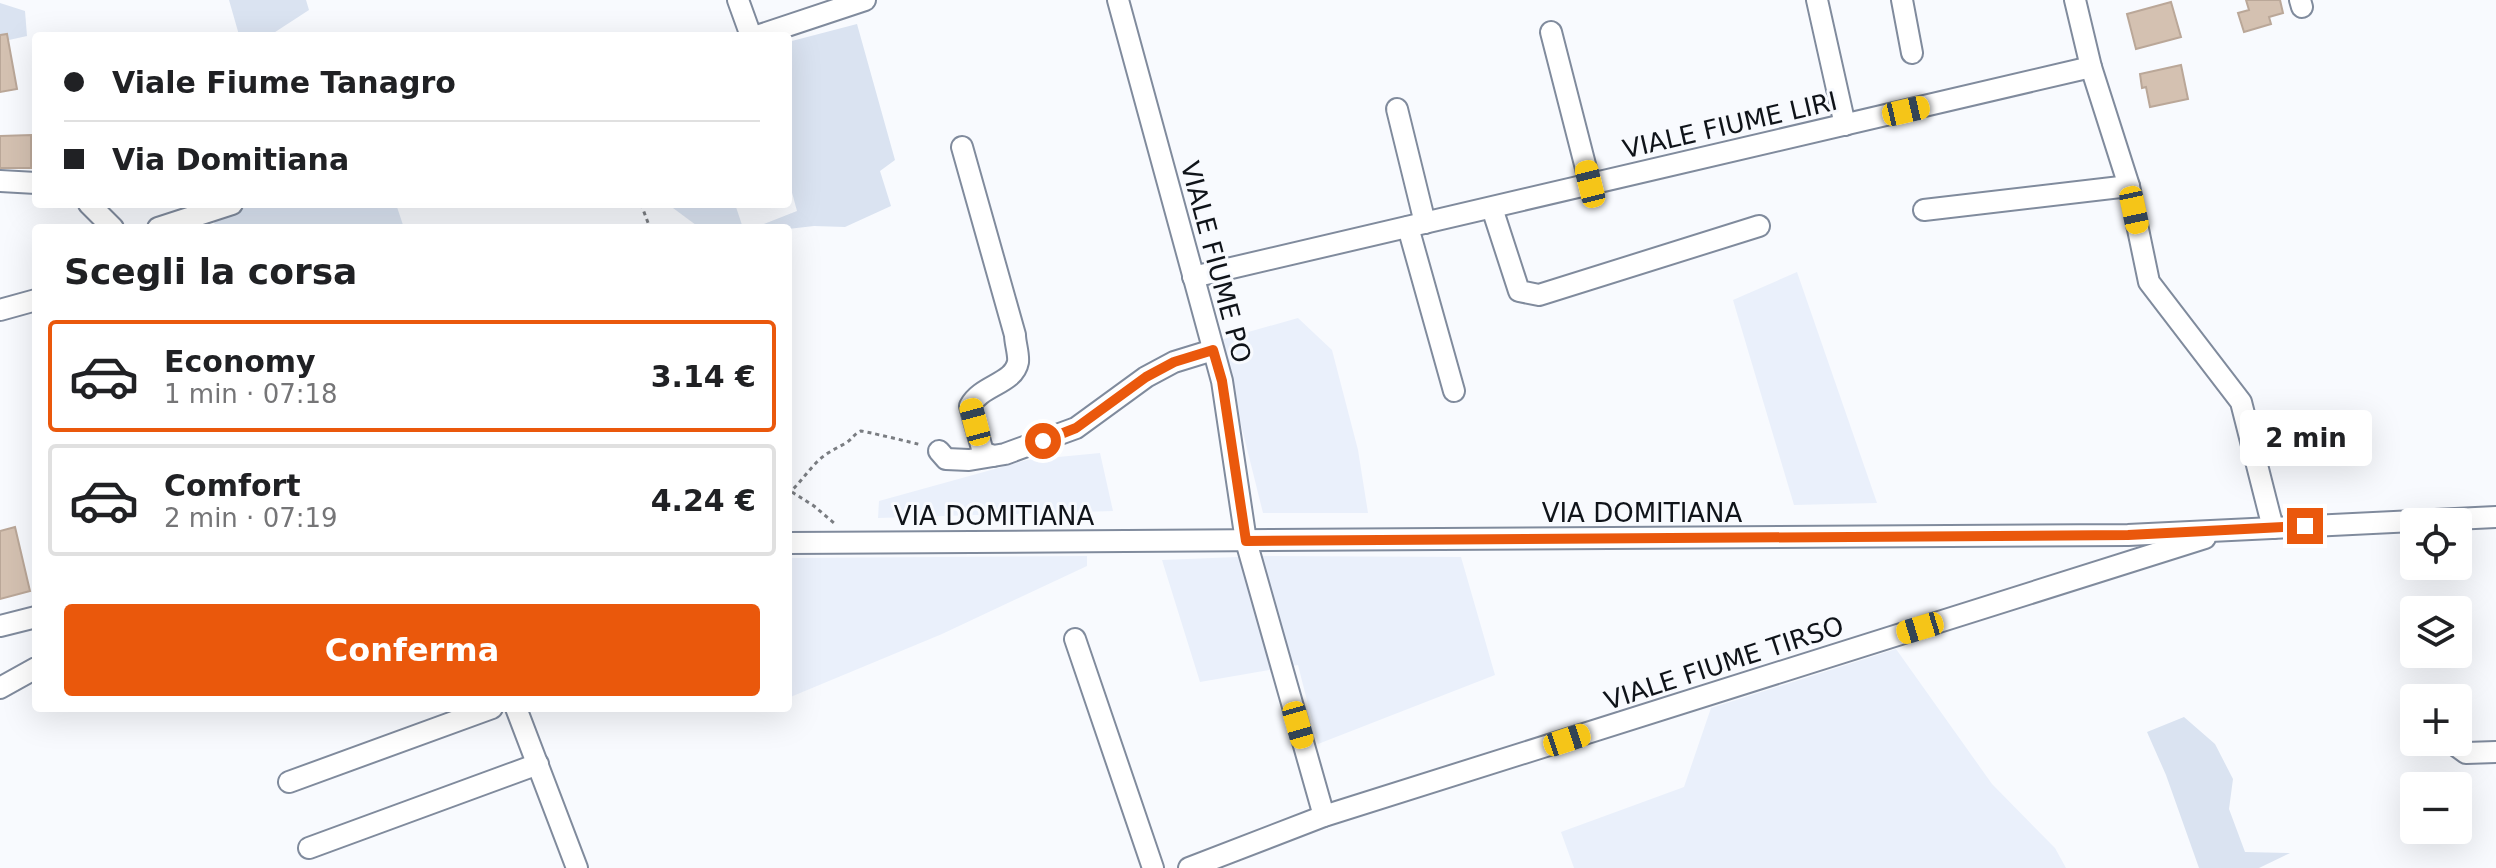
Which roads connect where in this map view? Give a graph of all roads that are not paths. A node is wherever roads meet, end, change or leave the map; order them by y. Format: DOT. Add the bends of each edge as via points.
graph roads {
  1 [pos="738,0"];
  2 [pos="865,0"];
  3 [pos="1118,0"];
  4 [pos="1817,0"];
  5 [pos="1902,0"];
  6 [pos="2075,0"];
  7 [pos="752,32"];
  8 [pos="766,32"];
  9 [pos="1551,32"];
  10 [pos="1912,53"];
  11 [pos="2091,67"];
  12 [pos="1397,109"];
  13 [pos="1845,125"];
  14 [pos="962,147"];
  15 [pos="0,181"];
  16 [pos="32,183"];
  17 [pos="1590,184"];
  18 [pos="2129,186"];
  19 [pos="93,208"];
  20 [pos="220,208"];
  21 [pos="1492,208"];
  22 [pos="1924,210"];
  23 [pos="109,224"];
  24 [pos="170,224"];
  25 [pos="1417,225"];
  26 [pos="1759,226"];
  27 [pos="1193,277"];
  28 [pos="32,301"];
  29 [pos="0,310"];
  30 [pos="1213,350"];
  31 [pos="1454,391"];
  32 [pos="939,451"];
  33 [pos="993,456"];
  34 [pos="2496,517"];
  35 [pos="2273,528"];
  36 [pos="2232,530"];
  37 [pos="1246,541"];
  38 [pos="792,543"];
  39 [pos="32,618"];
  40 [pos="0,626"];
  41 [pos="1075,639"];
  42 [pos="32,670"];
  43 [pos="0,688"];
  44 [pos="481,712"];
  45 [pos="518,712"];
  46 [pos="2496,752"];
  47 [pos="2472,753"];
  48 [pos="538,764"];
  49 [pos="289,782"];
  50 [pos="1324,816"];
  51 [pos="309,848"];
  52 [pos="577,868"];
  53 [pos="1153,868"];
  54 [pos="1189,868"];
  1 -- 7 [label="street"];
  2 -- 8 [label="street"];
  3 -- 27 [label="street, VIALE FIUME PO"];
  4 -- 13 [label="street"];
  5 -- 10 [label="street"];
  6 -- 11 [label="street"];
  9 -- 17 [label="street"];
  11 -- 13 [label="street, VIALE FIUME LIRI"];
  11 -- 18 [label="street"];
  12 -- 25 [label="street"];
  13 -- 17 [label="street, VIALE FIUME LIRI"];
  14 -- 33 [label="street" via="1015,335 1018,363 1009,378 976,395 970,406 983,452"];
  15 -- 16 [label="street"];
  17 -- 21 [label="street, VIALE FIUME LIRI"];
  18 -- 22 [label="street"];
  18 -- 35 [label="street" via="2149,282 2241,402"];
  19 -- 23 [label="street"];
  20 -- 24 [label="street"];
  21 -- 25 [label="street, VIALE FIUME LIRI"];
  21 -- 26 [label="street" via="1519,291 1539,295"];
  25 -- 27 [label="street, VIALE FIUME LIRI"];
  25 -- 31 [label="street"];
  27 -- 30 [label="street, VIALE FIUME PO"];
  28 -- 29 [label="street"];
  30 -- 33 [label="street" via="1146,377 1076,428"];
  30 -- 37 [label="street, VIALE FIUME PO"];
  32 -- 33 [label="street" via="946,459"];
  34 -- 35 [label="street, VIA DOMITIANA"];
  35 -- 36 [label="street, VIA DOMITIANA"];
  36 -- 37 [label="street, VIA DOMITIANA"];
  36 -- 50 [label="street, VIALE FIUME TIRSO"];
  37 -- 38 [label="street, VIA DOMITIANA"];
  37 -- 50 [label="street, VIALE FIUME PO"];
  39 -- 40 [label="street"];
  41 -- 53 [label="street"];
  42 -- 43 [label="street"];
  44 -- 49 [label="street"];
  45 -- 48 [label="street"];
  46 -- 47 [label="street"];
  48 -- 51 [label="street"];
  48 -- 52 [label="street"];
  50 -- 54 [label="street, VIALE FIUME TIRSO"];
}
